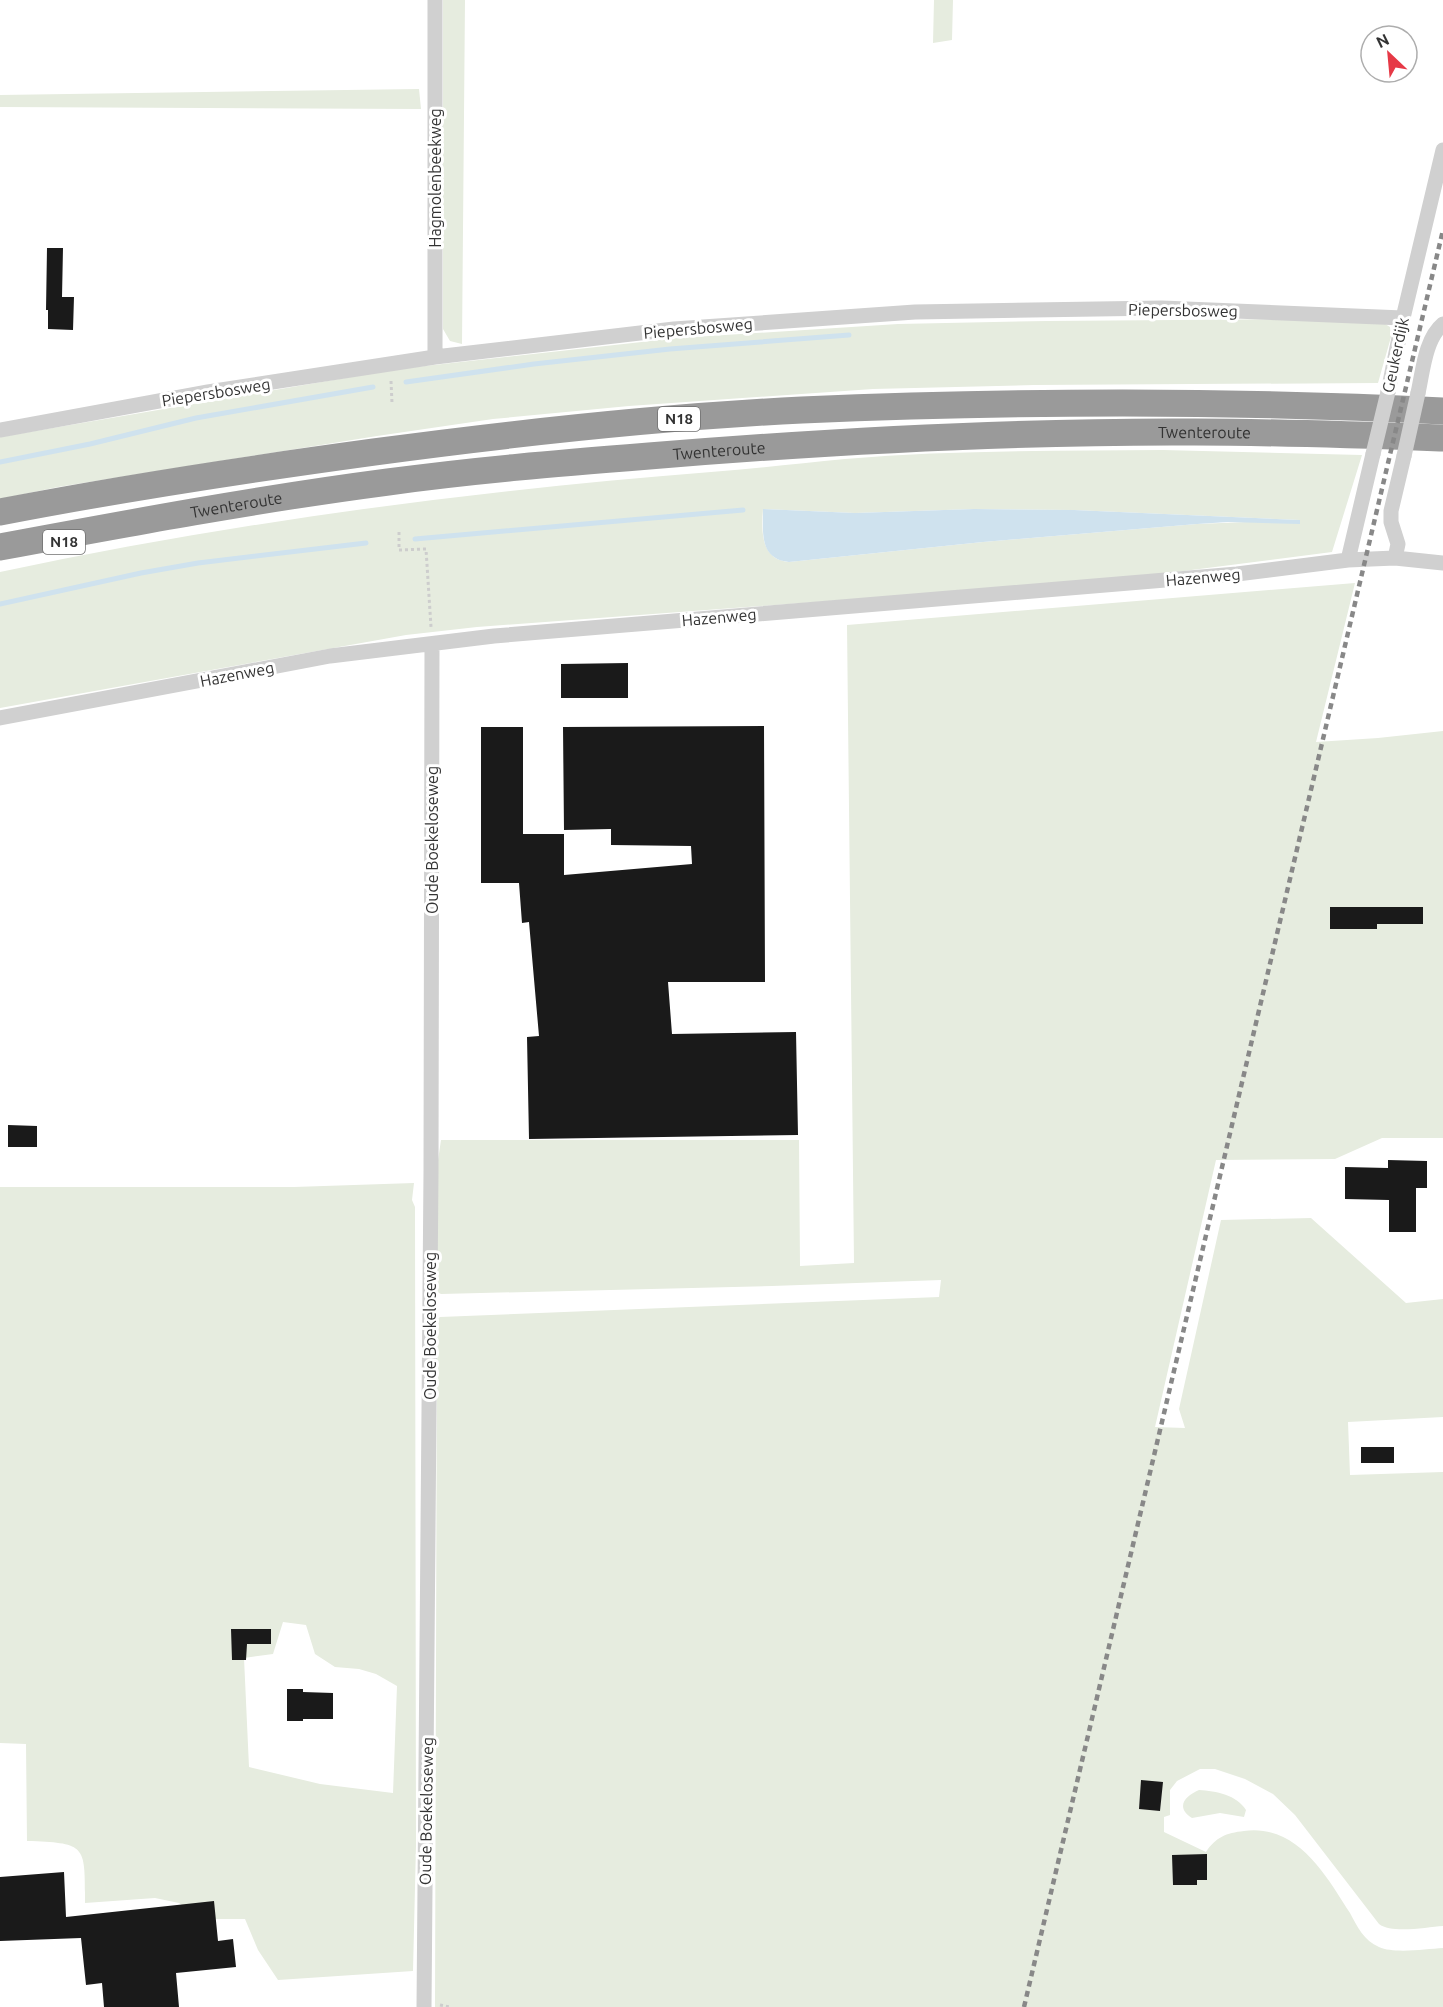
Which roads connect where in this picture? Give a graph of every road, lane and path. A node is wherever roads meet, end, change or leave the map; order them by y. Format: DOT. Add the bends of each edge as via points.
graph roads {
  1 [pos="435,0"];
  2 [pos="1443,150"];
  3 [pos="1403,318"];
  4 [pos="1443,324"];
  5 [pos="435,357"];
  6 [pos="390,364"];
  7 [pos="392,403"];
  8 [pos="1443,411"];
  9 [pos="0,430"];
  10 [pos="1443,438"];
  11 [pos="0,512"];
  12 [pos="128,523"];
  13 [pos="399,532"];
  14 [pos="0,547"];
  15 [pos="1395,558"];
  16 [pos="1348,560"];
  17 [pos="0,561"];
  18 [pos="1443,563"];
  19 [pos="432,644"];
  20 [pos="0,718"];
  21 [pos="424,2007"];
  1 -- 5 [label="street, Hagmolenbeekweg"];
  2 -- 3 [label="street, Geukerdijk"];
  3 -- 5 [label="street, Piepersbosweg" via="1162,308 915,312 674,329"];
  3 -- 16 [label="street, Geukerdijk, bridge"];
  4 -- 15 [label="street, Geukerdijk, bridge" via="1431,339 1391,511 1398,544"];
  5 -- 6 [label="street, Piepersbosweg"];
  6 -- 7 [label="path"];
  6 -- 9 [label="street, Piepersbosweg"];
  8 -- 11 [label="highway, Twenteroute / N18" via="1323,405 1072,403 800,410 472,439 244,470"];
  10 -- 12 [label="highway, Twenteroute / N18" via="1194,432 831,442 389,482"];
  12 -- 14 [label="highway, Twenteroute / N18"];
  12 -- 17 [label="highway, N18"];
  13 -- 19 [label="path" via="399,550 426,549"];
  15 -- 16 [label="street, Hazenweg"];
  15 -- 18 [label="street, Hazenweg"];
  16 -- 19 [label="street, Hazenweg" via="1237,574"];
  19 -- 20 [label="street, Hazenweg" via="330,656"];
  19 -- 21 [label="street, Oude Boekeloseweg"];
}
